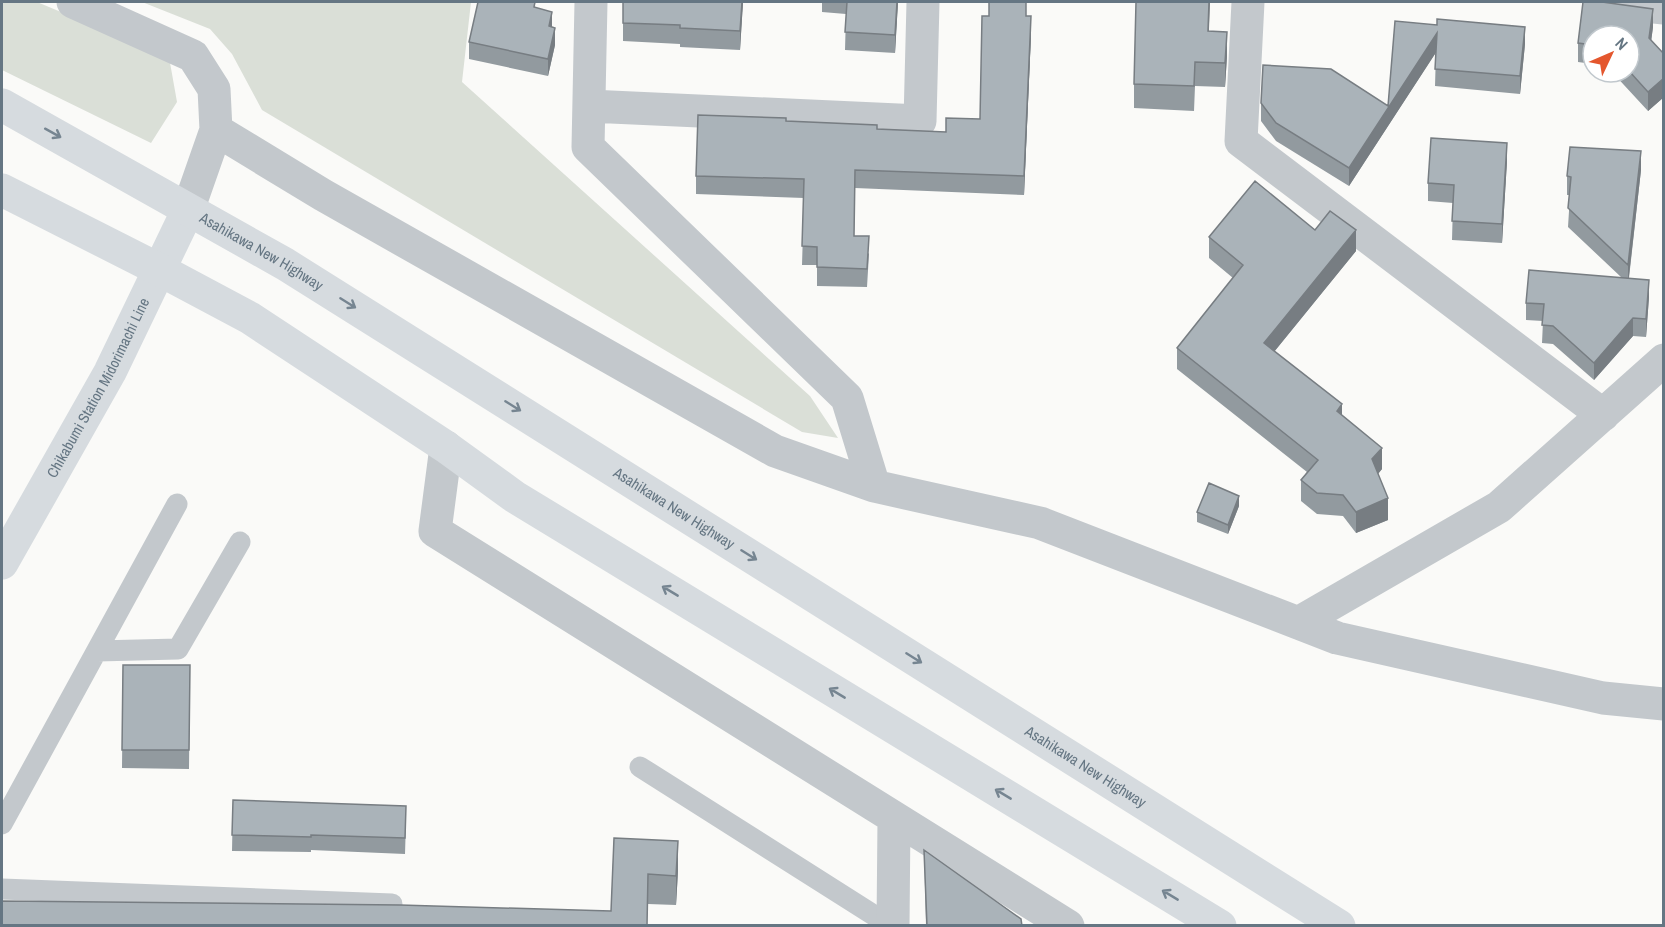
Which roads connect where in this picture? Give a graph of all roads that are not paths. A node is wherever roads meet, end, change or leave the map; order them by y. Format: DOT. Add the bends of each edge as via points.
graph roads {
  1 [pos="72,2"];
  2 [pos="591,2"];
  3 [pos="923,2"];
  4 [pos="1248,2"];
  5 [pos="1606,2"];
  6 [pos="1664,8"];
  7 [pos="2,105"];
  8 [pos="590,106"];
  9 [pos="216,130"];
  10 [pos="2,190"];
  11 [pos="188,210"];
  12 [pos="160,270"];
  13 [pos="1664,360"];
  14 [pos="1603,415"];
  15 [pos="446,447"];
  16 [pos="874,486"];
  17 [pos="177,504"];
  18 [pos="240,542"];
  19 [pos="2,563"];
  20 [pos="1298,623"];
  21 [pos="97,651"];
  22 [pos="1664,704"];
  23 [pos="639,767"];
  24 [pos="894,819"];
  25 [pos="2,824"];
  26 [pos="2,889"];
  27 [pos="392,904"];
  28 [pos="892,926"];
  29 [pos="1068,926"];
  30 [pos="1220,926"];
  31 [pos="1339,926"];
  1 -- 9 [label="street" via="193,56 214,89"];
  2 -- 8 [label="street"];
  3 -- 8 [label="street" via="920,121"];
  4 -- 14 [label="street" via="1241,141"];
  5 -- 6 [label="street"];
  7 -- 11 [label="main road, Asahikawa New Highway, one-way"];
  8 -- 16 [label="street" via="588,147 847,398"];
  9 -- 11 [label="street"];
  9 -- 16 [label="street" via="323,195 775,451"];
  10 -- 12 [label="main road"];
  11 -- 12 [label="main road, Chikabumi Station Midorimachi Line"];
  11 -- 31 [label="main road, Asahikawa New Highway, one-way" via="304,276"];
  12 -- 15 [label="main road" via="250,318"];
  12 -- 19 [label="main road, Chikabumi Station Midorimachi Line" via="110,372"];
  13 -- 14 [label="street"];
  14 -- 20 [label="street" via="1499,507"];
  15 -- 24 [label="street" via="435,531"];
  30 -- 15 [label="main road, one-way" via="515,497"];
  16 -- 20 [label="street" via="1040,523"];
  17 -- 21 [label="lane"];
  18 -- 21 [label="lane" via="178,649"];
  20 -- 22 [label="street" via="1337,638 1591,696"];
  21 -- 25 [label="lane"];
  23 -- 28 [label="lane"];
  24 -- 28 [label="street"];
  24 -- 29 [label="street"];
  26 -- 27 [label="lane"];
}
